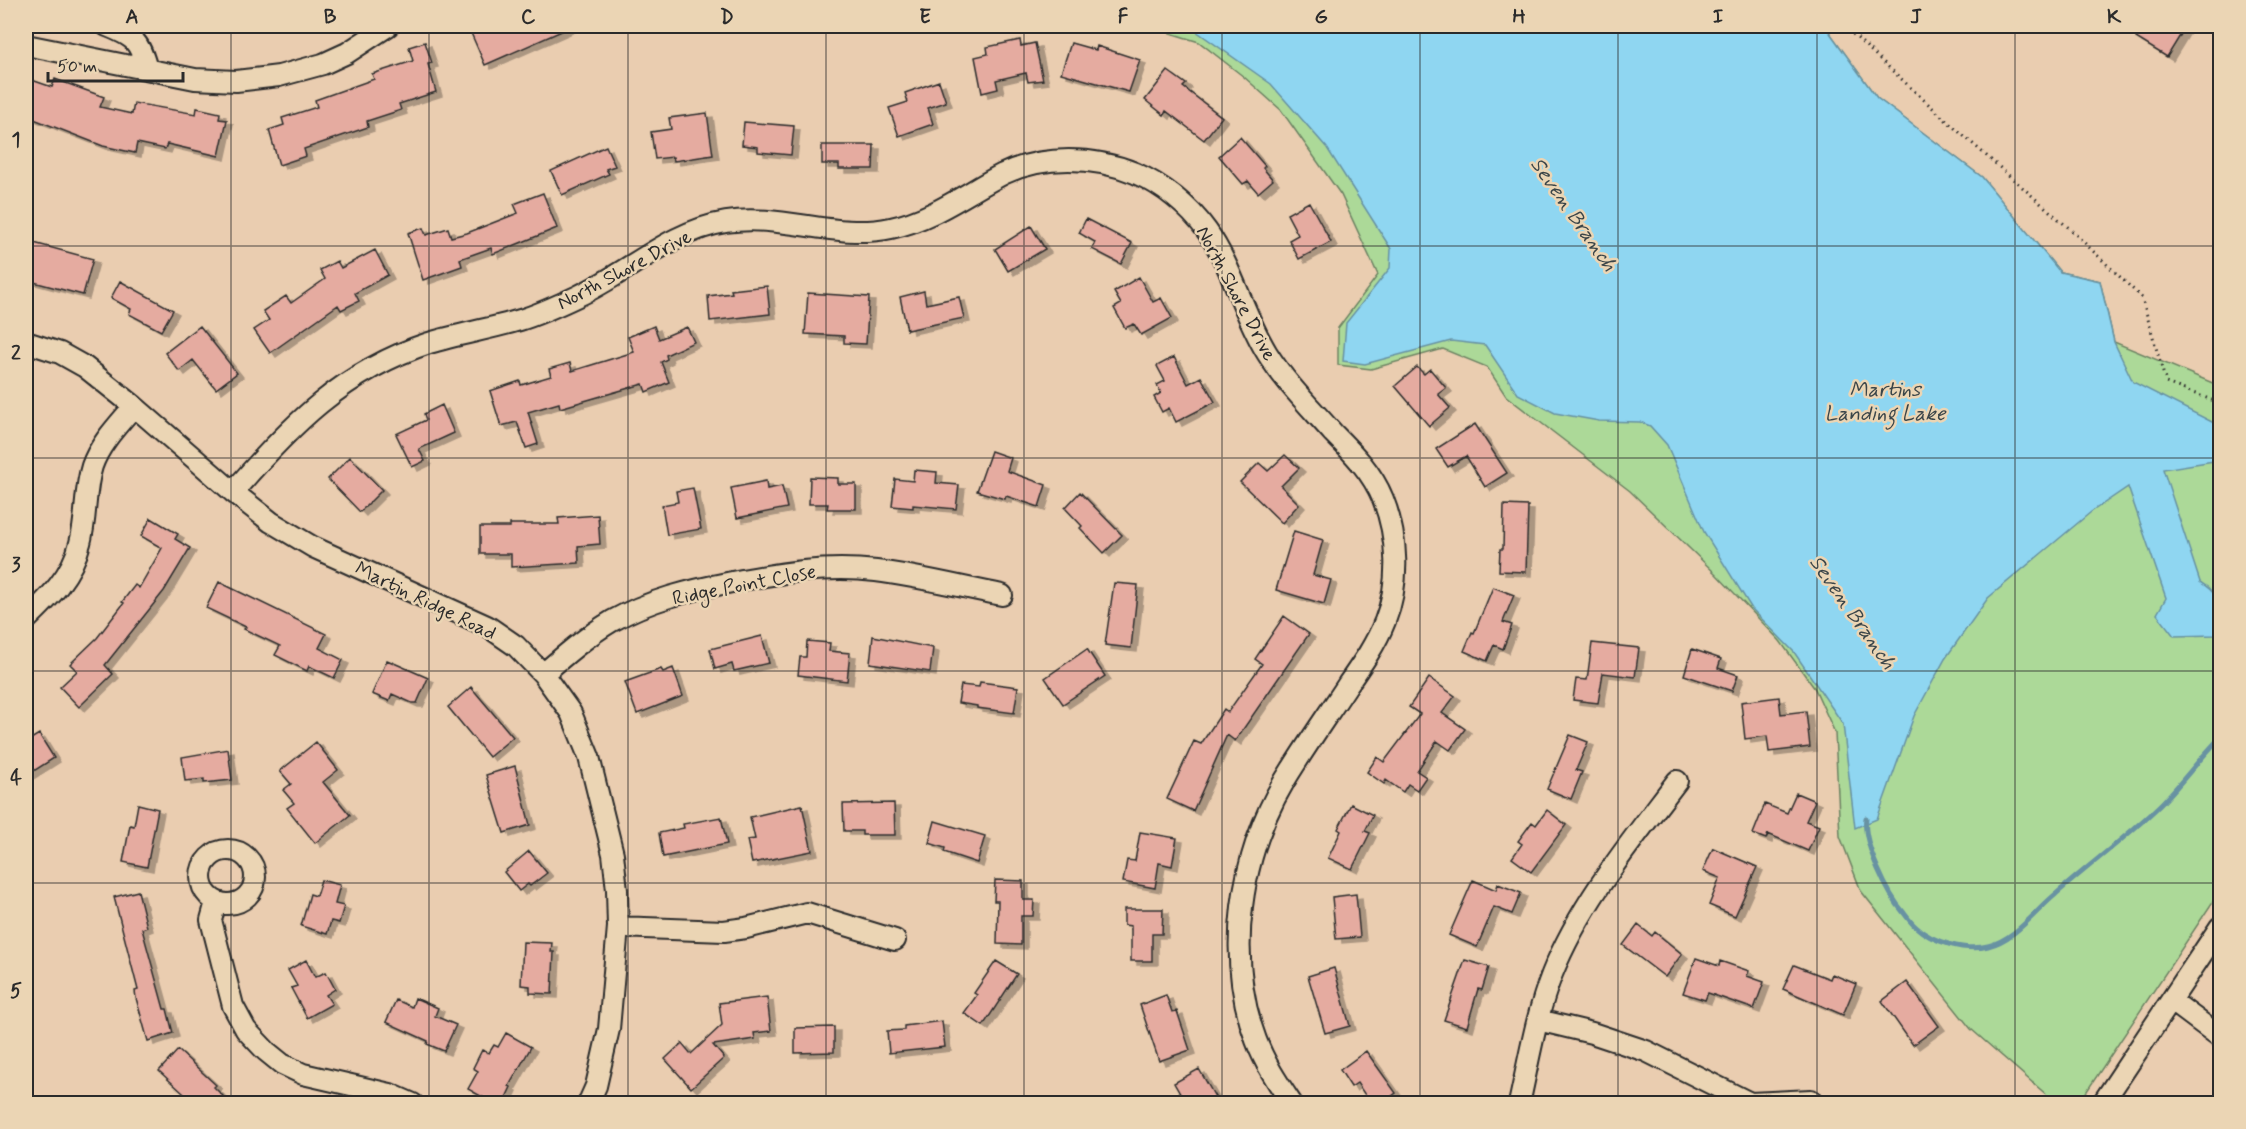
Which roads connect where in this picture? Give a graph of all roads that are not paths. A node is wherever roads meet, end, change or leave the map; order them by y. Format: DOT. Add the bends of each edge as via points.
graph roads {
  1 [pos="107,26"];
  2 [pos="388,26"];
  3 [pos="26,45"];
  4 [pos="147,69"];
  5 [pos="26,342"];
  6 [pos="134,406"];
  7 [pos="233,492"];
  8 [pos="1002,595"];
  9 [pos="26,620"];
  10 [pos="543,674"];
  11 [pos="1677,781"];
  12 [pos="216,902"];
  13 [pos="618,927"];
  14 [pos="2220,927"];
  15 [pos="895,940"];
  16 [pos="2172,1001"];
  17 [pos="1538,1020"];
  18 [pos="2220,1037"];
  19 [pos="1811,1100"];
  20 [pos="414,1104"];
  21 [pos="588,1104"];
  22 [pos="1292,1104"];
  23 [pos="1519,1104"];
  24 [pos="2102,1104"];
  1 -- 4 [label="street" via="129,35 141,48"];
  2 -- 4 [label="street" via="347,53 279,76 236,81 195,79"];
  3 -- 4 [label="street"];
  5 -- 6 [label="street, Martin Ridge Road" via="60,353 85,367"];
  6 -- 7 [label="street, Martin Ridge Road"];
  6 -- 9 [label="street" via="104,442 93,464 80,543 69,572"];
  7 -- 10 [label="street, Martin Ridge Road" via="313,547 487,626 516,646"];
  7 -- 22 [label="street, North Shore Drive" via="298,420 365,372 429,343 552,308 594,289 672,241 701,228 752,220 847,231 889,229 932,215 1007,172 1055,160 1109,164 1162,187 1208,232 1268,355 1295,392 1365,467 1381,494 1392,527 1396,572 1387,617 1372,648 1265,817 1247,875 1239,957 1247,1013 1269,1070"];
  8 -- 10 [label="street, Ridge Point Close" via="877,571 828,568 783,572 652,602 613,620"];
  10 -- 13 [label="street, Martin Ridge Road" via="571,713 589,757 613,854"];
  11 -- 17 [label="street" via="1570,933"];
  12 -- 20 [label="street" via="211,920 233,1006 246,1030 266,1051 303,1074 390,1094"];
  13 -- 15 [label="street" via="724,931 807,913"];
  13 -- 21 [label="street, Martin Ridge Road" via="609,1029"];
  14 -- 16 [label="street"];
  16 -- 18 [label="street"];
  16 -- 24 [label="street"];
  17 -- 19 [label="street" via="1646,1051 1750,1103"];
  17 -- 23 [label="street"];
}
